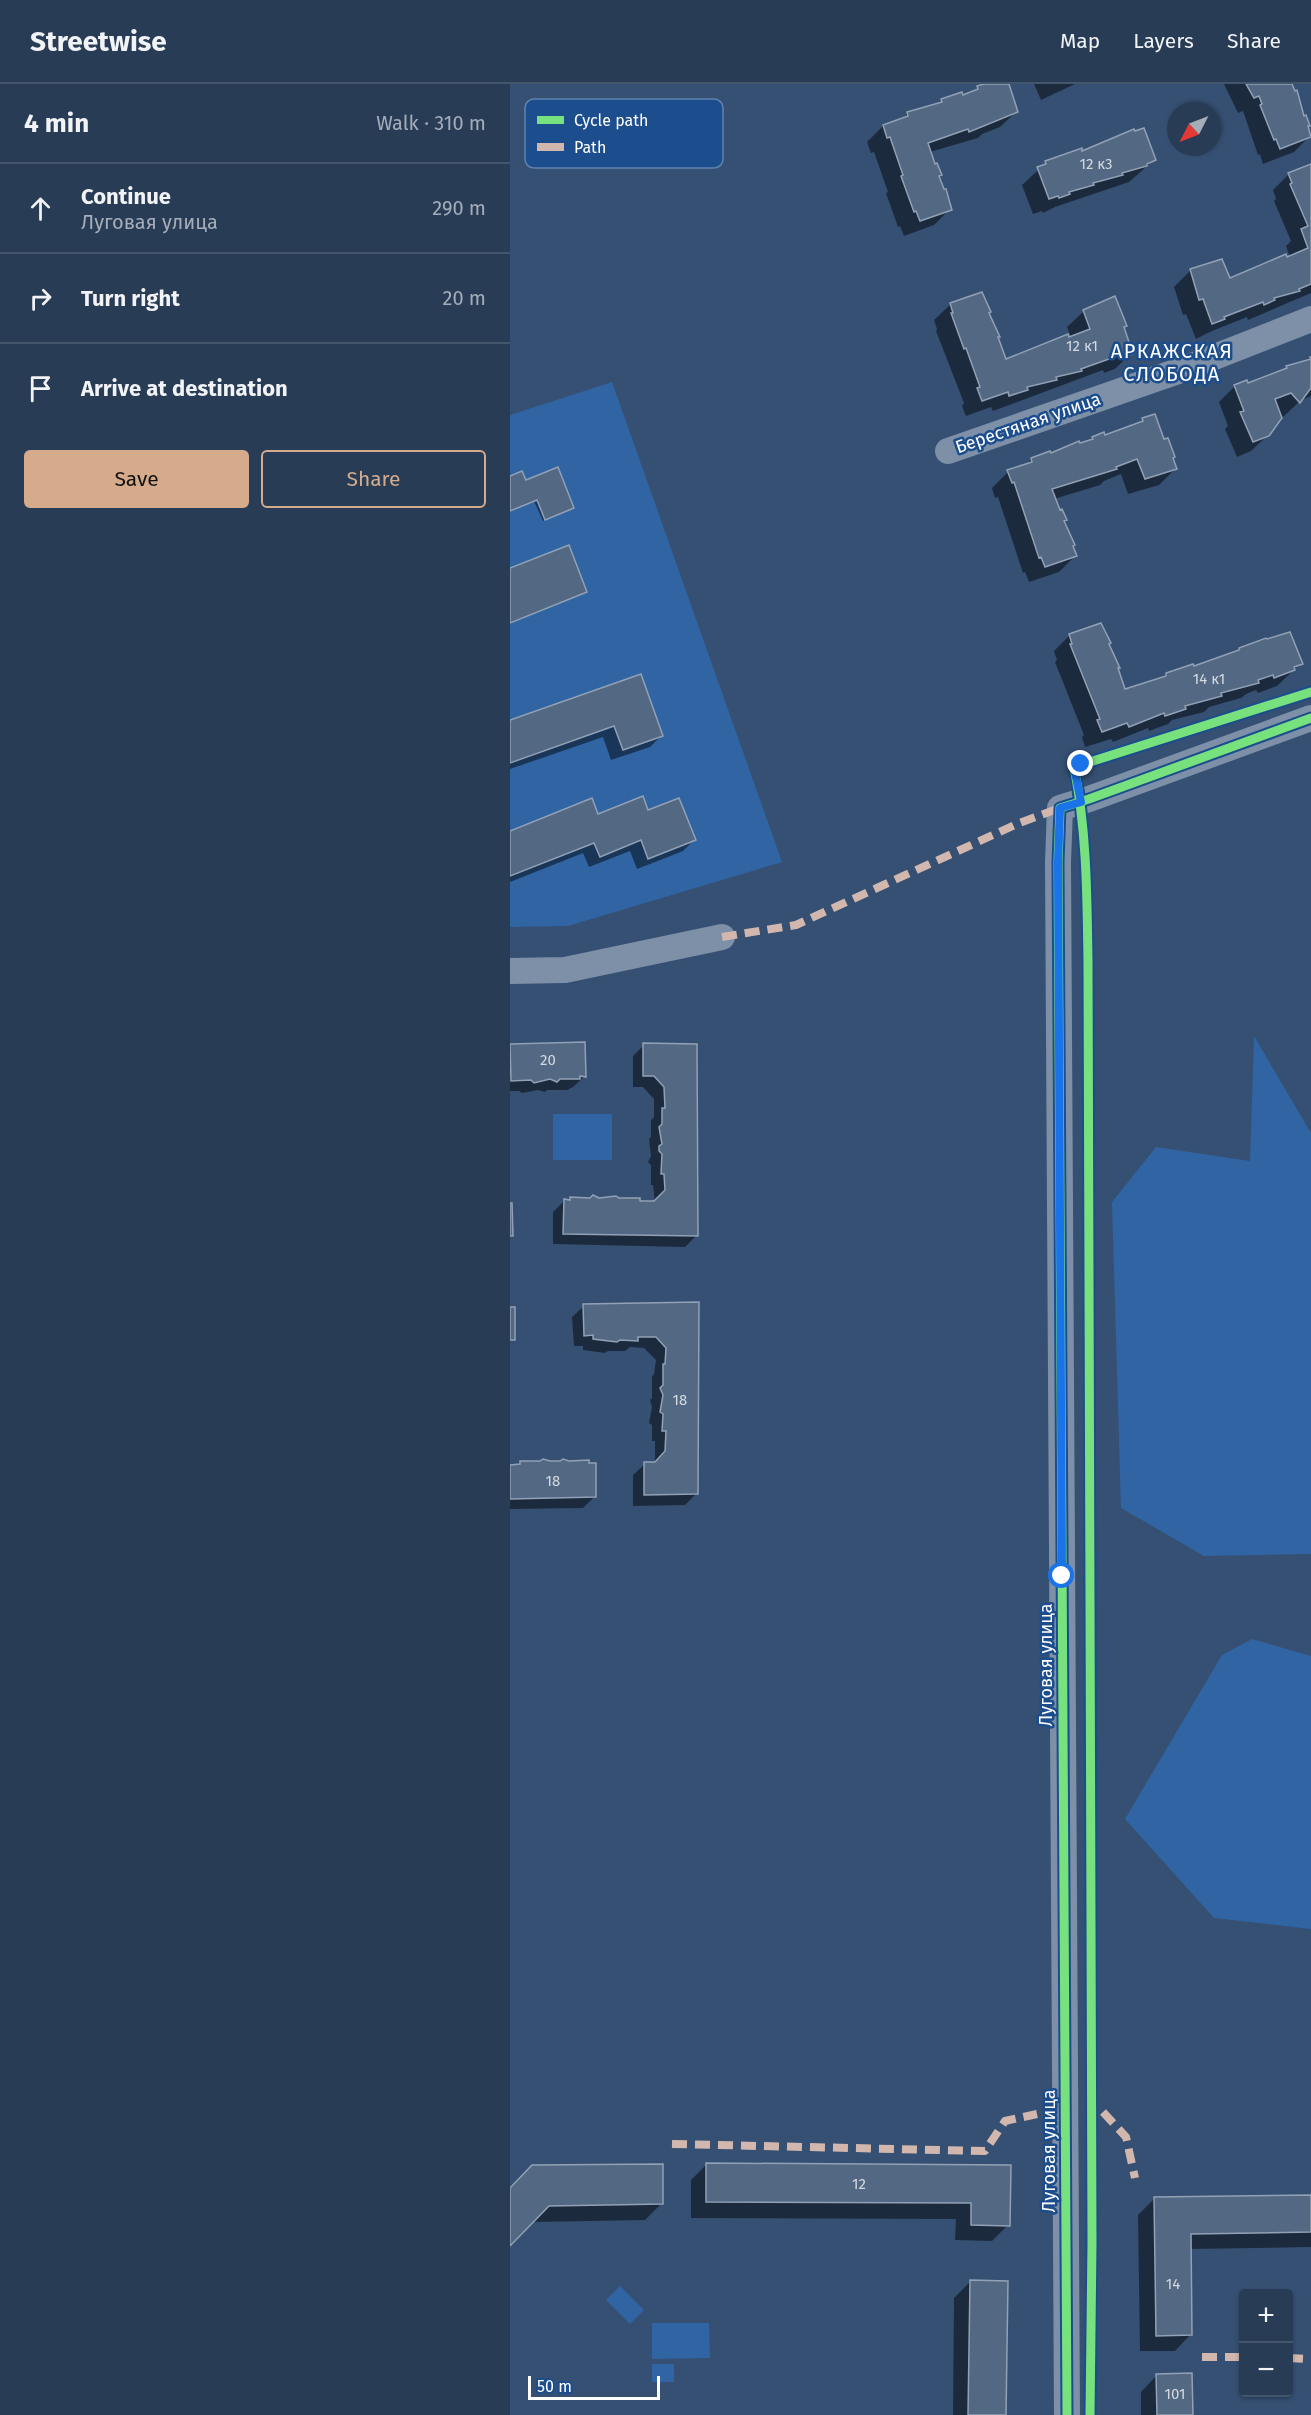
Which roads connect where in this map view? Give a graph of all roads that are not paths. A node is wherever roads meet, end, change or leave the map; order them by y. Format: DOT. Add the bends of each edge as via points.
graph roads {
  1 [pos="1311,319"];
  2 [pos="948,451"];
  3 [pos="1311,717"];
  4 [pos="722,937"];
  5 [pos="510,970"];
  6 [pos="1067,2415"];
  1 -- 2 [label="street, Берестяная улица" via="1184,369"];
  3 -- 6 [label="street, Луговая улица" via="1060,808"];
  4 -- 5 [label="street" via="565,970"];
}
